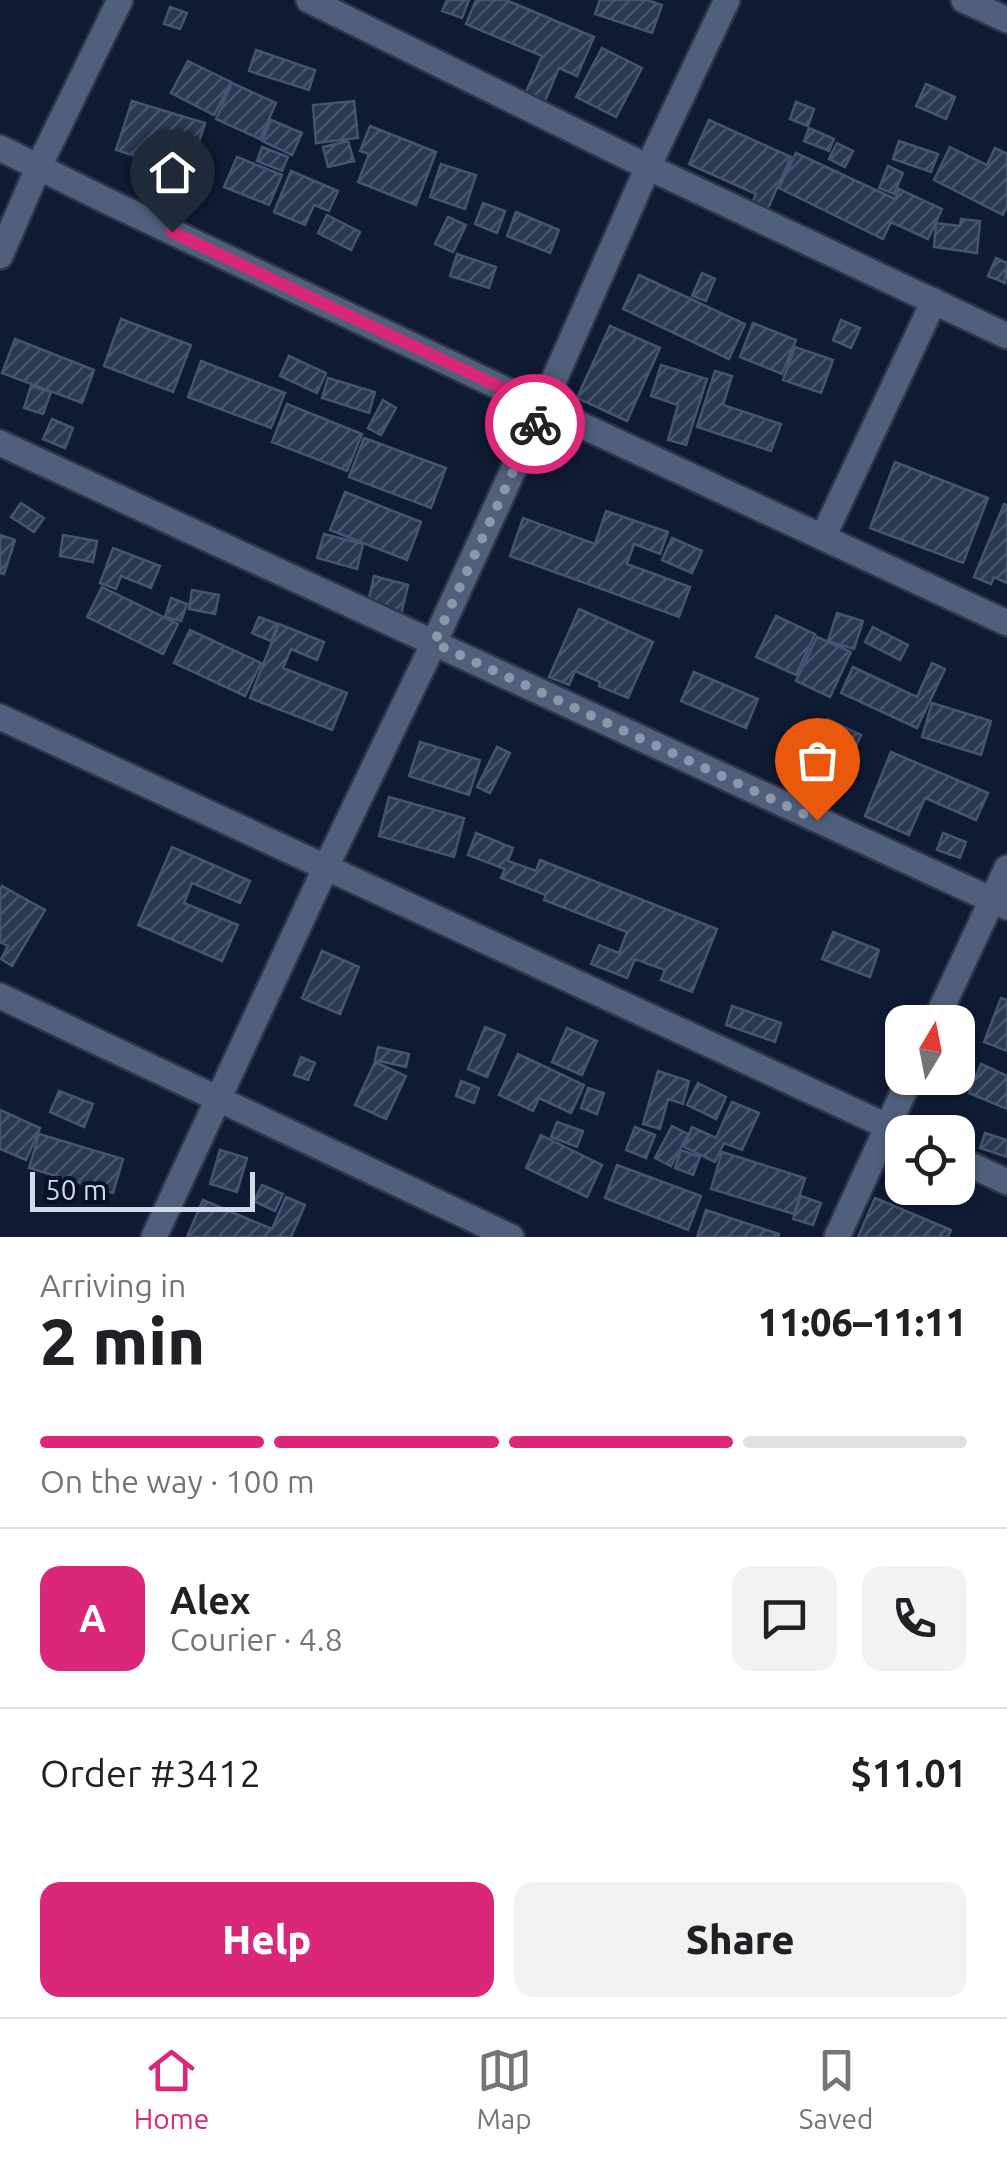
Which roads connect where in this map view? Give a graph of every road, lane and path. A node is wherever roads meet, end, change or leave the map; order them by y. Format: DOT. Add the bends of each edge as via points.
graph roads {
  1 [pos="120,0"];
  2 [pos="309,0"];
  3 [pos="727,0"];
  4 [pos="964,0"];
  5 [pos="1007,20"];
  6 [pos="0,148"];
  7 [pos="39,166"];
  8 [pos="648,167"];
  9 [pos="0,256"];
  10 [pos="934,302"];
  11 [pos="1007,336"];
  12 [pos="542,407"];
  13 [pos="0,444"];
  14 [pos="823,538"];
  15 [pos="1007,622"];
  16 [pos="434,643"];
  17 [pos="0,717"];
  18 [pos="325,868"];
  19 [pos="1007,868"];
  20 [pos="999,904"];
  21 [pos="0,996"];
  22 [pos="944,1005"];
  23 [pos="216,1100"];
  24 [pos="885,1124"];
  25 [pos="885,1148"];
  26 [pos="975,1167"];
  27 [pos="1007,1182"];
  28 [pos="154,1237"];
  29 [pos="511,1237"];
  30 [pos="837,1237"];
  1 -- 7 [label="street"];
  2 -- 8 [label="street"];
  3 -- 8 [label="street"];
  4 -- 5 [label="street"];
  6 -- 7 [label="street"];
  7 -- 9 [label="street"];
  7 -- 12 [label="street"];
  8 -- 10 [label="street"];
  8 -- 12 [label="street"];
  10 -- 11 [label="street"];
  10 -- 14 [label="street"];
  12 -- 14 [label="street"];
  12 -- 16 [label="street"];
  13 -- 16 [label="street"];
  14 -- 15 [label="street"];
  16 -- 18 [label="street"];
  16 -- 20 [label="street"];
  17 -- 18 [label="street"];
  18 -- 23 [label="street"];
  18 -- 24 [label="street"];
  19 -- 20 [label="street"];
  20 -- 22 [label="street"];
  21 -- 23 [label="street"];
  23 -- 28 [label="street"];
  23 -- 29 [label="street"];
  25 -- 30 [label="street"];
  26 -- 27 [label="street"];
}
